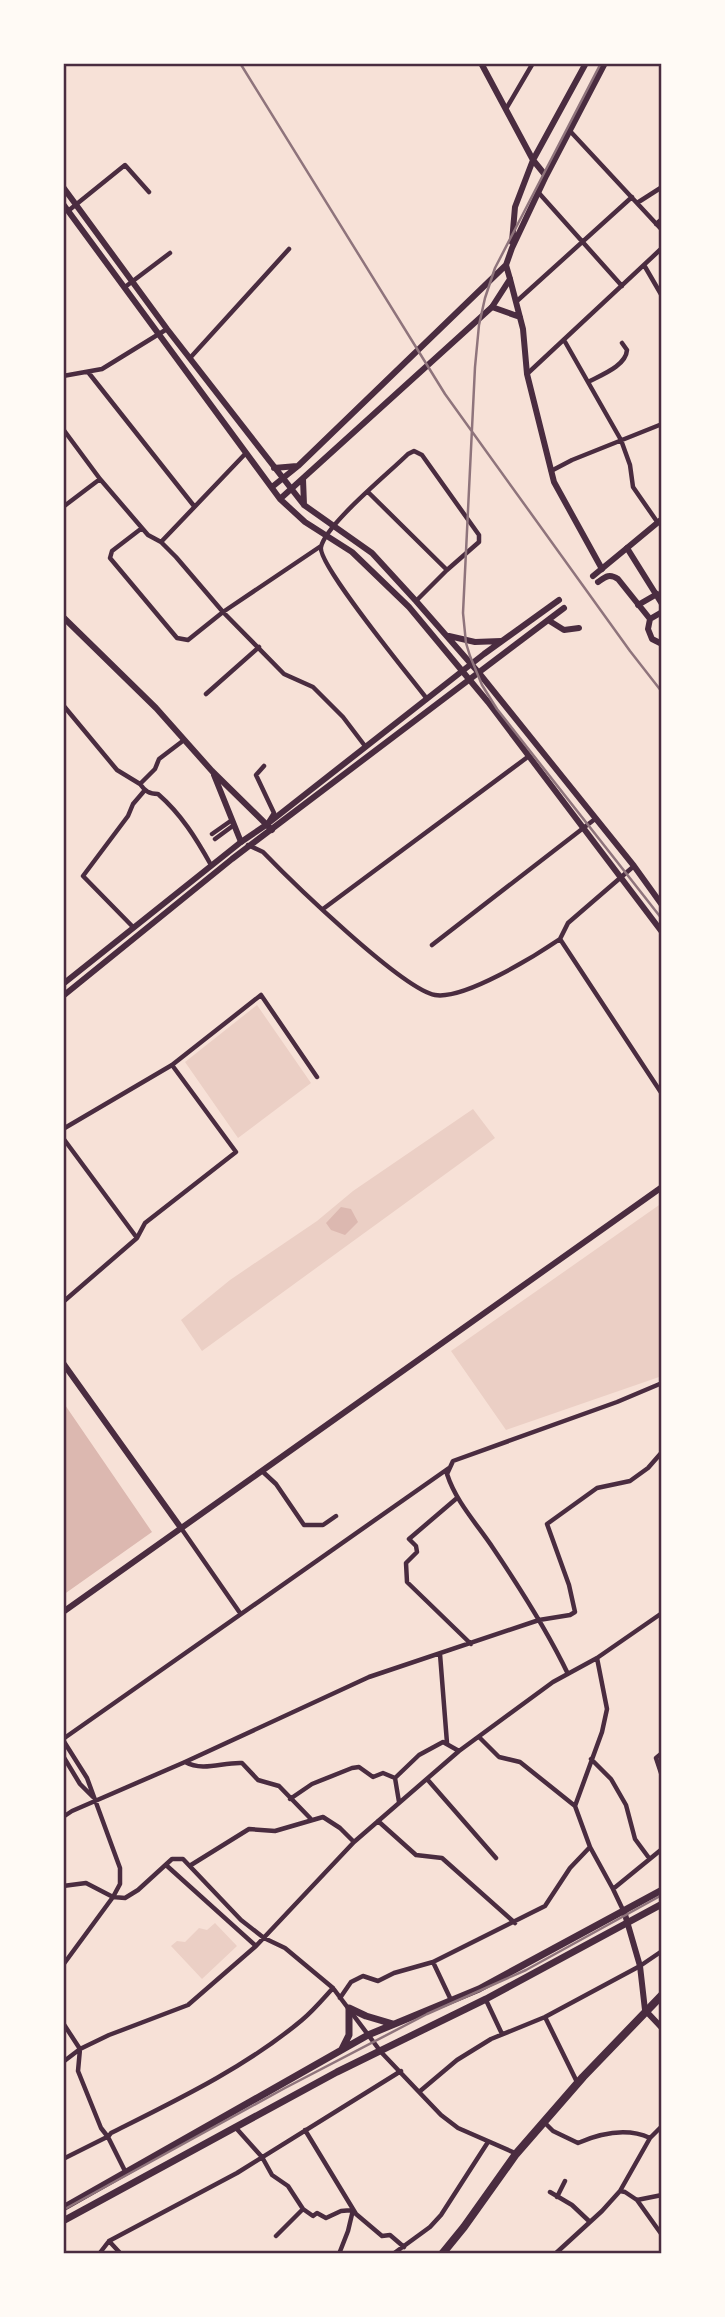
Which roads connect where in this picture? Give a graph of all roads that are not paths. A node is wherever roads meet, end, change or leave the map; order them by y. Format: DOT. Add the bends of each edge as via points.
graph roads {
  1 [pos="481,63"];
  2 [pos="533,63"];
  3 [pos="586,63"];
  4 [pos="605,63"];
  5 [pos="506,109"];
  6 [pos="569,131"];
  7 [pos="533,160"];
  8 [pos="546,176"];
  9 [pos="63,187"];
  10 [pos="662,187"];
  11 [pos="149,192"];
  12 [pos="538,192"];
  13 [pos="632,197"];
  14 [pos="638,203"];
  15 [pos="63,204"];
  16 [pos="76,205"];
  17 [pos="68,211"];
  18 [pos="662,219"];
  19 [pos="656,224"];
  20 [pos="662,230"];
  21 [pos="583,241"];
  22 [pos="512,248"];
  23 [pos="662,248"];
  24 [pos="289,249"];
  25 [pos="170,253"];
  26 [pos="506,265"];
  27 [pos="644,265"];
  28 [pos="510,279"];
  29 [pos="133,281"];
  30 [pos="125,286"];
  31 [pos="622,286"];
  32 [pos="662,296"];
  33 [pos="517,301"];
  34 [pos="492,307"];
  35 [pos="520,317"];
  36 [pos="167,329"];
  37 [pos="159,333"];
  38 [pos="564,340"];
  39 [pos="622,343"];
  40 [pos="190,359"];
  41 [pos="88,372"];
  42 [pos="527,374"];
  43 [pos="63,376"];
  44 [pos="587,382"];
  45 [pos="662,424"];
  46 [pos="63,429"];
  47 [pos="621,440"];
  48 [pos="247,453"];
  49 [pos="298,466"];
  50 [pos="274,468"];
  51 [pos="551,471"];
  52 [pos="100,479"];
  53 [pos="283,479"];
  54 [pos="303,479"];
  55 [pos="272,487"];
  56 [pos="291,489"];
  57 [pos="368,492"];
  58 [pos="280,499"];
  59 [pos="64,505"];
  60 [pos="304,505"];
  61 [pos="194,506"];
  62 [pos="660,521"];
  63 [pos="332,527"];
  64 [pos="142,528"];
  65 [pos="327,536"];
  66 [pos="161,542"];
  67 [pos="321,546"];
  68 [pos="627,548"];
  69 [pos="447,570"];
  70 [pos="604,572"];
  71 [pos="593,576"];
  72 [pos="598,582"];
  73 [pos="657,594"];
  74 [pos="559,600"];
  75 [pos="416,601"];
  76 [pos="662,604"];
  77 [pos="638,605"];
  78 [pos="564,608"];
  79 [pos="223,611"];
  80 [pos="662,612"];
  81 [pos="63,617"];
  82 [pos="650,619"];
  83 [pos="548,620"];
  84 [pos="579,628"];
  85 [pos="447,635"];
  86 [pos="502,640"];
  87 [pos="662,644"];
  88 [pos="259,647"];
  89 [pos="472,664"];
  90 [pos="463,671"];
  91 [pos="480,673"];
  92 [pos="470,680"];
  93 [pos="206,694"];
  94 [pos="427,699"];
  95 [pos="63,705"];
  96 [pos="389,729"];
  97 [pos="394,736"];
  98 [pos="185,739"];
  99 [pos="365,747"];
  100 [pos="529,757"];
  101 [pos="550,762"];
  102 [pos="264,766"];
  103 [pos="212,771"];
  104 [pos="540,771"];
  105 [pos="140,784"];
  106 [pos="145,790"];
  107 [pos="575,794"];
  108 [pos="563,802"];
  109 [pos="595,819"];
  110 [pos="233,822"];
  111 [pos="269,827"];
  112 [pos="584,827"];
  113 [pos="213,836"];
  114 [pos="241,842"];
  115 [pos="250,846"];
  116 [pos="211,865"];
  117 [pos="634,866"];
  118 [pos="622,876"];
  119 [pos="662,905"];
  120 [pos="323,909"];
  121 [pos="133,928"];
  122 [pos="662,932"];
  123 [pos="560,939"];
  124 [pos="432,945"];
  125 [pos="63,984"];
  126 [pos="63,996"];
  127 [pos="172,1065"];
  128 [pos="317,1077"];
  129 [pos="662,1094"];
  130 [pos="63,1129"];
  131 [pos="63,1138"];
  132 [pos="662,1187"];
  133 [pos="137,1238"];
  134 [pos="63,1302"];
  135 [pos="63,1363"];
  136 [pos="662,1383"];
  137 [pos="662,1452"];
  138 [pos="450,1468"];
  139 [pos="262,1470"];
  140 [pos="457,1498"];
  141 [pos="336,1516"];
  142 [pos="181,1528"];
  143 [pos="63,1612"];
  144 [pos="240,1613"];
  145 [pos="662,1613"];
  146 [pos="539,1620"];
  147 [pos="471,1644"];
  148 [pos="440,1654"];
  149 [pos="597,1658"];
  150 [pos="568,1674"];
  151 [pos="479,1737"];
  152 [pos="63,1739"];
  153 [pos="447,1743"];
  154 [pos="459,1751"];
  155 [pos="662,1753"];
  156 [pos="63,1756"];
  157 [pos="592,1759"];
  158 [pos="184,1762"];
  159 [pos="662,1776"];
  160 [pos="395,1778"];
  161 [pos="427,1779"];
  162 [pos="290,1799"];
  163 [pos="96,1800"];
  164 [pos="400,1802"];
  165 [pos="575,1806"];
  166 [pos="63,1818"];
  167 [pos="310,1819"];
  168 [pos="378,1821"];
  169 [pos="354,1842"];
  170 [pos="590,1847"];
  171 [pos="662,1849"];
  172 [pos="496,1858"];
  173 [pos="649,1858"];
  174 [pos="166,1864"];
  175 [pos="191,1865"];
  176 [pos="63,1886"];
  177 [pos="613,1889"];
  178 [pos="662,1890"];
  179 [pos="113,1897"];
  180 [pos="662,1904"];
  181 [pos="624,1912"];
  182 [pos="515,1923"];
  183 [pos="626,1923"];
  184 [pos="264,1937"];
  185 [pos="256,1947"];
  186 [pos="662,1951"];
  187 [pos="433,1962"];
  188 [pos="63,1965"];
  189 [pos="640,1966"];
  190 [pos="332,1989"];
  191 [pos="662,1995"];
  192 [pos="340,1998"];
  193 [pos="486,1999"];
  194 [pos="451,2000"];
  195 [pos="349,2008"];
  196 [pos="645,2010"];
  197 [pos="545,2017"];
  198 [pos="63,2023"];
  199 [pos="394,2024"];
  200 [pos="662,2028"];
  201 [pos="502,2034"];
  202 [pos="368,2035"];
  203 [pos="80,2049"];
  204 [pos="342,2050"];
  205 [pos="381,2052"];
  206 [pos="63,2062"];
  207 [pos="401,2071"];
  208 [pos="577,2083"];
  209 [pos="419,2092"];
  210 [pos="545,2123"];
  211 [pos="236,2128"];
  212 [pos="661,2128"];
  213 [pos="304,2130"];
  214 [pos="107,2137"];
  215 [pos="650,2138"];
  216 [pos="488,2142"];
  217 [pos="516,2154"];
  218 [pos="262,2157"];
  219 [pos="63,2159"];
  220 [pos="126,2174"];
  221 [pos="565,2181"];
  222 [pos="550,2192"];
  223 [pos="620,2192"];
  224 [pos="662,2195"];
  225 [pos="557,2197"];
  226 [pos="637,2200"];
  227 [pos="63,2208"];
  228 [pos="303,2209"];
  229 [pos="353,2210"];
  230 [pos="63,2221"];
  231 [pos="590,2222"];
  232 [pos="276,2235"];
  233 [pos="662,2235"];
  234 [pos="109,2241"];
  235 [pos="404,2247"];
  236 [pos="99,2254"];
  237 [pos="121,2254"];
  238 [pos="339,2254"];
  239 [pos="393,2254"];
  240 [pos="442,2254"];
  241 [pos="555,2254"];
  1 -- 5 [label="main road"];
  2 -- 5 [label="street"];
  3 -- 7 [label="main road"];
  4 -- 6 [label="main road"];
  5 -- 7 [label="main road"];
  6 -- 8 [label="main road"];
  6 -- 13 [label="street"];
  7 -- 8 [label="main road"];
  7 -- 22 [label="main road" via="515,207"];
  8 -- 12 [label="main road"];
  9 -- 16 [label="main road"];
  10 -- 14 [label="street"];
  11 -- 16 [label="street" via="125,165"];
  12 -- 21 [label="street"];
  12 -- 22 [label="main road"];
  13 -- 14 [label="street"];
  13 -- 21 [label="street"];
  14 -- 19 [label="street"];
  15 -- 17 [label="main road"];
  16 -- 17 [label="street"];
  16 -- 29 [label="main road"];
  17 -- 30 [label="main road"];
  18 -- 19 [label="street"];
  19 -- 20 [label="street"];
  21 -- 31 [label="street"];
  21 -- 33 [label="street"];
  22 -- 26 [label="main road"];
  23 -- 27 [label="street"];
  24 -- 40 [label="street"];
  25 -- 29 [label="street"];
  26 -- 28 [label="main road"];
  26 -- 49 [label="main road"];
  27 -- 31 [label="street"];
  27 -- 32 [label="street"];
  28 -- 33 [label="main road"];
  28 -- 34 [label="main road"];
  29 -- 30 [label="street"];
  29 -- 36 [label="main road"];
  30 -- 37 [label="main road"];
  31 -- 38 [label="street"];
  33 -- 35 [label="main road"];
  34 -- 35 [label="main road"];
  34 -- 54 [label="main road"];
  35 -- 42 [label="main road"];
  36 -- 37 [label="street"];
  36 -- 40 [label="main road"];
  37 -- 41 [label="street" via="102,369"];
  37 -- 48 [label="main road"];
  38 -- 42 [label="street"];
  38 -- 44 [label="street"];
  39 -- 44 [label="street" via="627,350 625,358"];
  40 -- 50 [label="main road"];
  41 -- 43 [label="street"];
  41 -- 61 [label="street"];
  42 -- 51 [label="main road"];
  44 -- 47 [label="street"];
  45 -- 47 [label="street"];
  46 -- 52 [label="street"];
  47 -- 51 [label="street"];
  47 -- 62 [label="street" via="633,487"];
  48 -- 55 [label="main road"];
  48 -- 61 [label="street"];
  49 -- 50 [label="main road"];
  49 -- 53 [label="main road"];
  50 -- 53 [label="main road"];
  51 -- 70 [label="main road"];
  52 -- 59 [label="street"];
  52 -- 64 [label="street"];
  53 -- 55 [label="main road"];
  53 -- 56 [label="main road"];
  54 -- 56 [label="main road"];
  54 -- 60 [label="main road"];
  55 -- 58 [label="main road"];
  56 -- 58 [label="main road"];
  56 -- 60 [label="main road"];
  57 -- 63 [label="street"];
  57 -- 69 [label="street"];
  57 -- 69 [label="street" via="408,454 422,455 479,535 479,542"];
  58 -- 65 [label="main road"];
  60 -- 63 [label="main road"];
  61 -- 66 [label="street"];
  62 -- 68 [label="main road"];
  63 -- 65 [label="street"];
  63 -- 75 [label="main road" via="372,553"];
  64 -- 66 [label="street"];
  64 -- 79 [label="street" via="112,551 110,558 177,638 188,640"];
  65 -- 67 [label="street"];
  65 -- 90 [label="main road" via="374,571"];
  66 -- 79 [label="street"];
  67 -- 79 [label="street"];
  67 -- 94 [label="street" via="334,578"];
  68 -- 70 [label="main road"];
  68 -- 73 [label="main road"];
  69 -- 75 [label="street"];
  70 -- 71 [label="main road"];
  70 -- 72 [label="main road"];
  70 -- 77 [label="main road" via="618,579"];
  73 -- 76 [label="main road"];
  73 -- 77 [label="main road"];
  74 -- 86 [label="main road"];
  75 -- 85 [label="main road"];
  77 -- 82 [label="main road"];
  78 -- 83 [label="main road"];
  79 -- 88 [label="street"];
  80 -- 82 [label="main road"];
  81 -- 98 [label="main road"];
  82 -- 87 [label="main road" via="649,635"];
  83 -- 84 [label="main road" via="564,629"];
  83 -- 91 [label="main road"];
  85 -- 86 [label="main road" via="475,642"];
  85 -- 89 [label="main road"];
  86 -- 89 [label="main road"];
  88 -- 93 [label="street"];
  88 -- 99 [label="street" via="284,674 313,687 344,717"];
  89 -- 90 [label="main road"];
  89 -- 91 [label="main road"];
  90 -- 92 [label="main road"];
  90 -- 94 [label="main road"];
  91 -- 92 [label="main road"];
  91 -- 101 [label="main road"];
  92 -- 97 [label="main road"];
  92 -- 100 [label="main road"];
  94 -- 96 [label="main road"];
  95 -- 105 [label="street" via="117,770"];
  96 -- 97 [label="main road"];
  96 -- 99 [label="main road"];
  97 -- 111 [label="main road"];
  98 -- 103 [label="main road"];
  98 -- 105 [label="street" via="159,760"];
  99 -- 111 [label="main road"];
  100 -- 104 [label="main road"];
  100 -- 120 [label="street"];
  101 -- 104 [label="main road"];
  101 -- 107 [label="main road"];
  102 -- 111 [label="street" via="256,775 274,813"];
  103 -- 110 [label="main road"];
  103 -- 111 [label="main road"];
  104 -- 108 [label="main road"];
  105 -- 106 [label="street"];
  106 -- 116 [label="street" via="158,794 193,831"];
  106 -- 121 [label="street" via="83,876"];
  107 -- 108 [label="main road"];
  107 -- 109 [label="main road"];
  108 -- 112 [label="main road"];
  109 -- 112 [label="street"];
  109 -- 117 [label="main road"];
  110 -- 113 [label="street"];
  110 -- 114 [label="main road"];
  111 -- 114 [label="main road"];
  111 -- 115 [label="main road"];
  112 -- 118 [label="main road"];
  112 -- 124 [label="street"];
  114 -- 115 [label="street"];
  114 -- 116 [label="main road"];
  115 -- 120 [label="street" via="263,852"];
  115 -- 126 [label="main road"];
  116 -- 121 [label="main road"];
  117 -- 118 [label="street"];
  117 -- 119 [label="main road"];
  118 -- 122 [label="main road"];
  118 -- 123 [label="street" via="568,923"];
  120 -- 123 [label="street" via="402,977 436,995 463,991"];
  121 -- 125 [label="main road"];
  123 -- 129 [label="street"];
  127 -- 128 [label="street" via="261,995"];
  127 -- 130 [label="street"];
  127 -- 133 [label="street" via="236,1152 145,1223"];
  131 -- 133 [label="street"];
  132 -- 139 [label="main road"];
  133 -- 134 [label="street"];
  135 -- 142 [label="main road"];
  136 -- 138 [label="street" via="453,1461"];
  137 -- 146 [label="street" via="630,1481 597,1488 547,1524 575,1612"];
  138 -- 140 [label="street" via="447,1475"];
  138 -- 144 [label="street"];
  139 -- 141 [label="street" via="304,1525 323,1525"];
  139 -- 142 [label="main road"];
  140 -- 146 [label="street"];
  140 -- 147 [label="street" via="409,1539 417,1552 406,1563 407,1582"];
  142 -- 143 [label="main road"];
  142 -- 144 [label="street"];
  144 -- 152 [label="street"];
  145 -- 149 [label="street"];
  146 -- 147 [label="street"];
  146 -- 150 [label="street"];
  147 -- 148 [label="street"];
  148 -- 153 [label="street"];
  148 -- 158 [label="street" via="369,1677"];
  149 -- 150 [label="street"];
  149 -- 157 [label="street" via="607,1709"];
  150 -- 151 [label="street"];
  151 -- 154 [label="street"];
  151 -- 165 [label="street" via="499,1757 520,1762"];
  152 -- 163 [label="street"];
  153 -- 154 [label="street"];
  153 -- 160 [label="street" via="419,1755"];
  154 -- 161 [label="street"];
  155 -- 159 [label="street" via="656,1758"];
  156 -- 163 [label="street"];
  157 -- 165 [label="street"];
  157 -- 173 [label="street" via="626,1805 635,1839"];
  158 -- 162 [label="street" via="194,1768 242,1763 258,1780 279,1786"];
  158 -- 163 [label="street"];
  160 -- 162 [label="street" via="385,1773 373,1777 352,1768 312,1784"];
  160 -- 164 [label="street"];
  161 -- 164 [label="street"];
  161 -- 172 [label="street"];
  162 -- 167 [label="street"];
  163 -- 166 [label="street"];
  163 -- 179 [label="street" via="120,1868 120,1884"];
  164 -- 168 [label="street"];
  165 -- 170 [label="street"];
  167 -- 169 [label="street" via="323,1816"];
  167 -- 175 [label="street" via="275,1830 249,1829"];
  168 -- 169 [label="street"];
  168 -- 182 [label="street" via="416,1855 442,1858"];
  169 -- 184 [label="street"];
  170 -- 177 [label="street"];
  170 -- 182 [label="street" via="545,1906"];
  171 -- 173 [label="street"];
  173 -- 177 [label="street"];
  174 -- 175 [label="street" via="178,1858"];
  174 -- 179 [label="street" via="138,1890 125,1898"];
  174 -- 185 [label="street"];
  175 -- 184 [label="street" via="225,1904"];
  176 -- 179 [label="street" via="86,1883"];
  177 -- 181 [label="street"];
  178 -- 181 [label="main road"];
  179 -- 188 [label="street"];
  180 -- 183 [label="main road"];
  181 -- 183 [label="main road"];
  181 -- 194 [label="main road"];
  182 -- 187 [label="street"];
  183 -- 189 [label="main road"];
  183 -- 193 [label="main road"];
  184 -- 185 [label="street"];
  184 -- 190 [label="street" via="285,1948"];
  185 -- 203 [label="street" via="188,2005"];
  186 -- 189 [label="street"];
  187 -- 192 [label="street" via="378,1981 363,1976 351,1982"];
  187 -- 194 [label="street"];
  189 -- 196 [label="main road"];
  189 -- 197 [label="street"];
  190 -- 192 [label="street"];
  190 -- 214 [label="street" via="270,2046"];
  191 -- 196 [label="highway"];
  192 -- 195 [label="street"];
  193 -- 201 [label="street"];
  193 -- 205 [label="main road"];
  194 -- 199 [label="main road"];
  195 -- 199 [label="main road"];
  195 -- 202 [label="street"];
  195 -- 204 [label="main road" via="349,2035"];
  196 -- 200 [label="main road"];
  196 -- 208 [label="highway"];
  197 -- 201 [label="street"];
  197 -- 208 [label="street"];
  198 -- 203 [label="street"];
  199 -- 202 [label="main road"];
  201 -- 209 [label="street" via="457,2060"];
  202 -- 204 [label="main road"];
  202 -- 205 [label="street"];
  203 -- 206 [label="street"];
  203 -- 214 [label="street" via="78,2071"];
  204 -- 220 [label="main road"];
  205 -- 207 [label="street"];
  205 -- 211 [label="main road"];
  207 -- 209 [label="street"];
  207 -- 213 [label="street"];
  208 -- 210 [label="highway"];
  209 -- 216 [label="street" via="458,2128"];
  210 -- 215 [label="street" via="578,2143 610,2132"];
  210 -- 217 [label="highway"];
  211 -- 218 [label="street"];
  211 -- 230 [label="main road"];
  212 -- 215 [label="street"];
  213 -- 218 [label="street"];
  213 -- 229 [label="street"];
  214 -- 219 [label="street"];
  214 -- 220 [label="street"];
  215 -- 223 [label="street"];
  216 -- 217 [label="street"];
  216 -- 235 [label="street" via="441,2216"];
  217 -- 240 [label="highway"];
  218 -- 228 [label="street"];
  218 -- 234 [label="street"];
  220 -- 227 [label="main road"];
  221 -- 225 [label="street"];
  222 -- 225 [label="street"];
  223 -- 226 [label="street"];
  223 -- 231 [label="street"];
  224 -- 226 [label="street"];
  225 -- 231 [label="street"];
  226 -- 233 [label="street"];
  228 -- 229 [label="street" via="326,2218"];
  228 -- 232 [label="street"];
  229 -- 235 [label="street" via="382,2236 390,2235"];
  229 -- 238 [label="street"];
  231 -- 241 [label="street"];
  234 -- 236 [label="street"];
  234 -- 237 [label="street"];
  235 -- 239 [label="street"];
}
